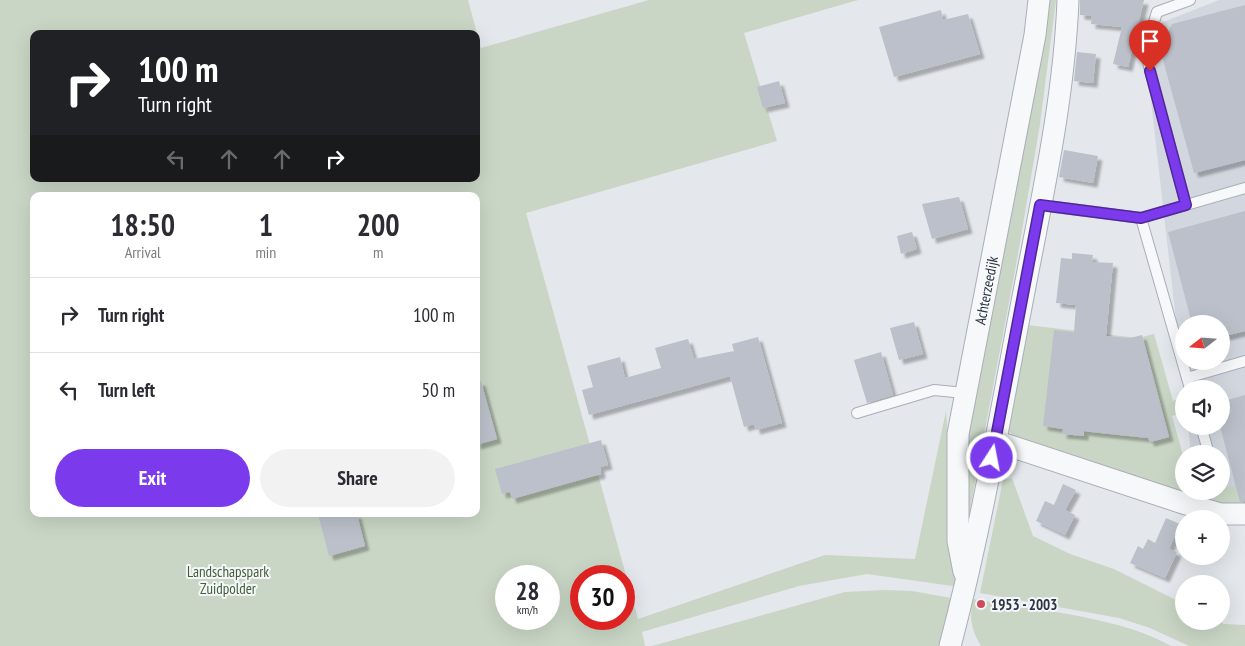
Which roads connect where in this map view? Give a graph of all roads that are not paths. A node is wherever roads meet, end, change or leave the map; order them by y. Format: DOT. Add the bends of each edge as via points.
graph roads {
  1 [pos="1039,0"];
  2 [pos="1068,0"];
  3 [pos="1190,0"];
  4 [pos="1245,188"];
  5 [pos="1040,205"];
  6 [pos="1186,205"];
  7 [pos="1141,218"];
  8 [pos="1245,361"];
  9 [pos="1187,378"];
  10 [pos="965,393"];
  11 [pos="857,413"];
  12 [pos="995,440"];
  13 [pos="1245,514"];
  14 [pos="966,582"];
  15 [pos="950,646"];
  1 -- 10 [label="street, Achterzeedijk"];
  2 -- 5 [label="street, Achterzeedijk" via="1061,87"];
  3 -- 6 [label="lane" via="1157,12 1145,51"];
  4 -- 6 [label="lane"];
  5 -- 7 [label="lane"];
  5 -- 12 [label="street, Achterzeedijk"];
  6 -- 7 [label="lane"];
  7 -- 9 [label="lane"];
  8 -- 9 [label="lane"];
  10 -- 11 [label="lane" via="934,390"];
  10 -- 14 [label="street, Achterzeedijk" via="958,434 958,541"];
  12 -- 13 [label="street" via="1186,504 1221,514"];
  12 -- 14 [label="street, Achterzeedijk"];
  14 -- 15 [label="street, Achterzeedijk"];
}
